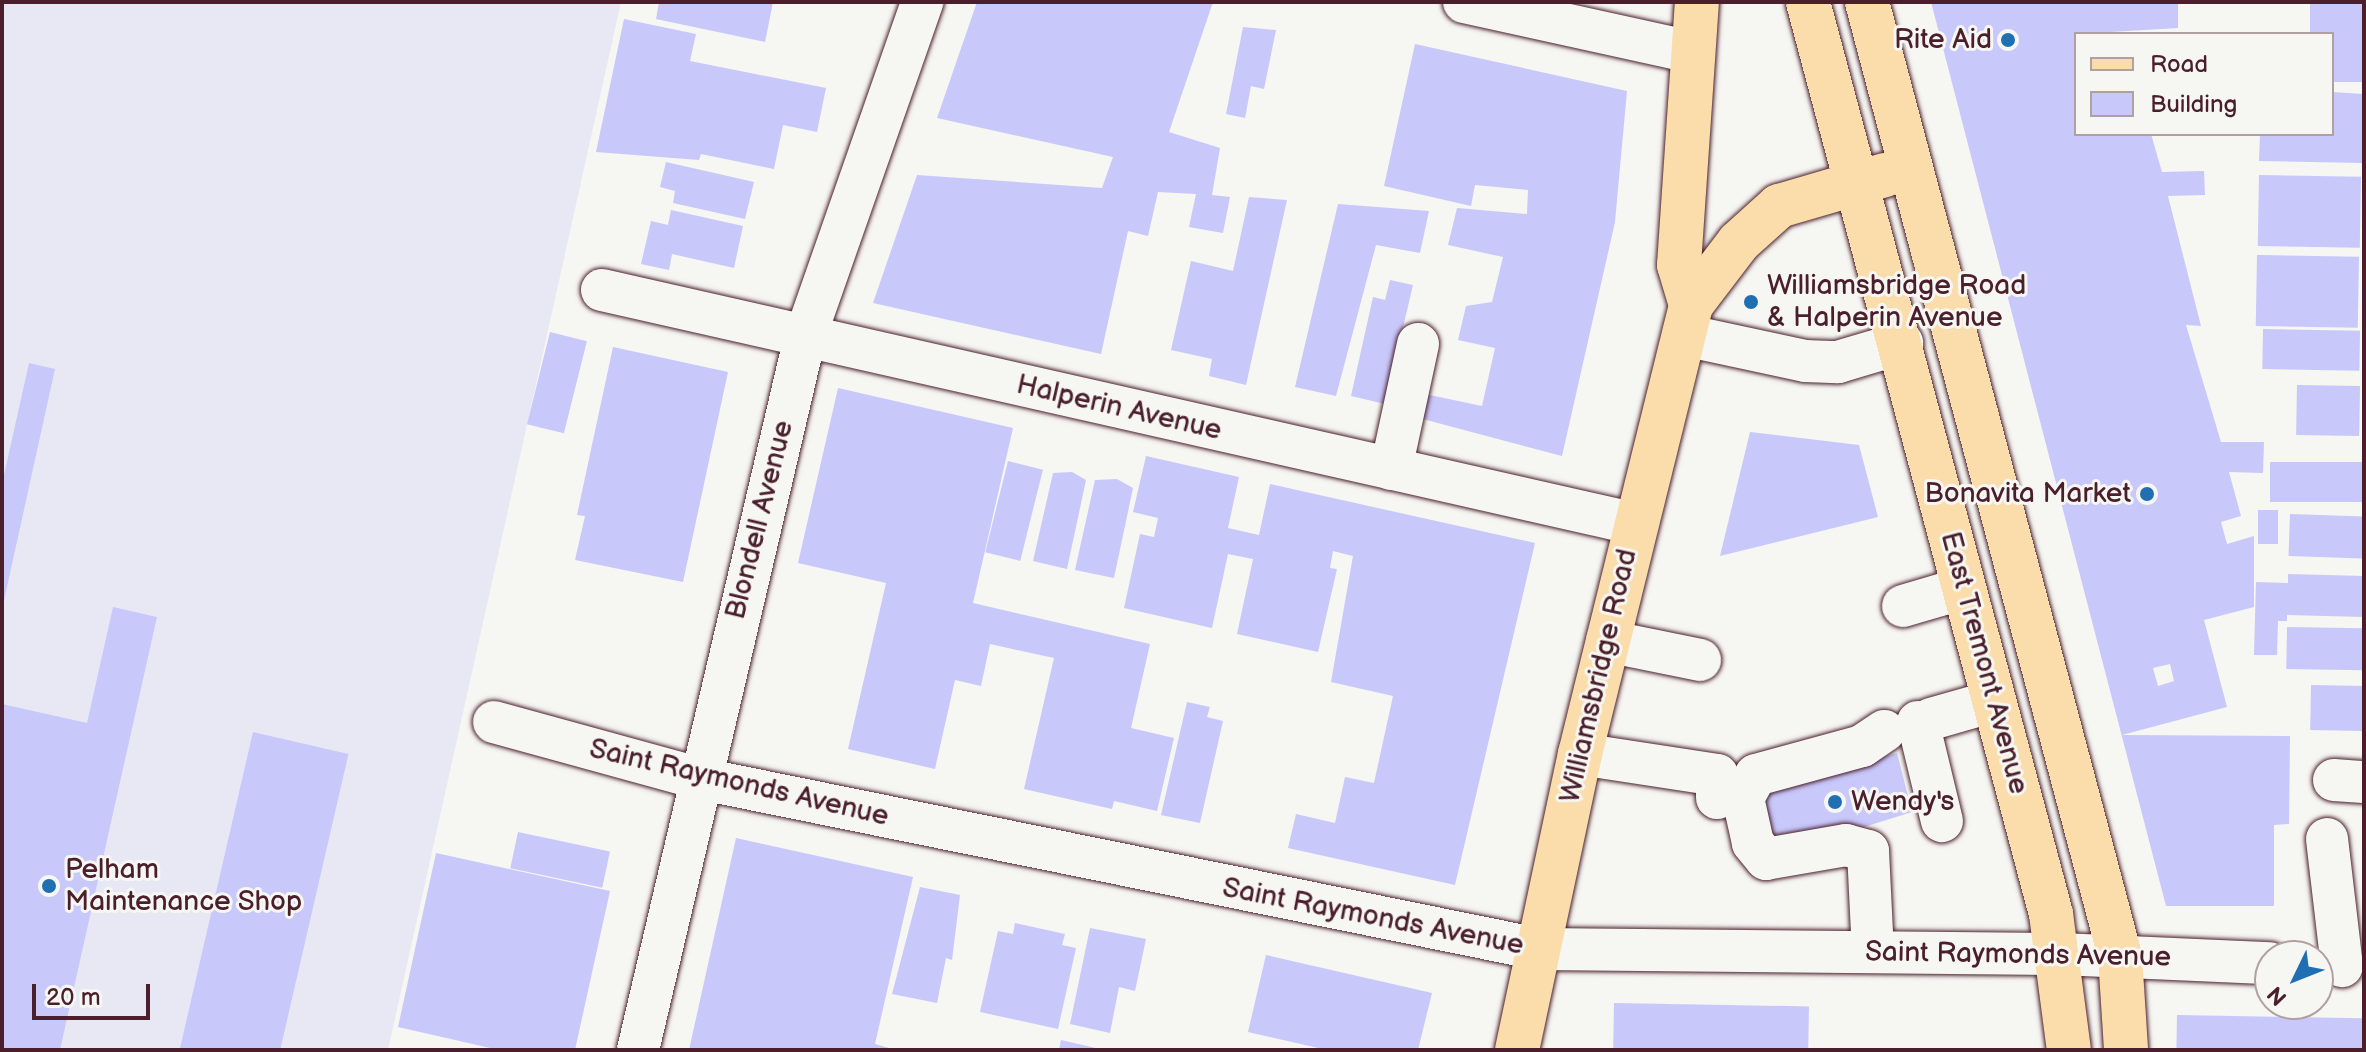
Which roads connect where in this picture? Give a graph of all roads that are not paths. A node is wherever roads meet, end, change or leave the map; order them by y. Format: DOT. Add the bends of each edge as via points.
graph roads {
  1 [pos="922,2"];
  2 [pos="1464,2"];
  3 [pos="1697,2"];
  4 [pos="1808,2"];
  5 [pos="1867,2"];
  6 [pos="1692,52"];
  7 [pos="1910,168"];
  8 [pos="1857,182"];
  9 [pos="602,290"];
  10 [pos="1688,320"];
  11 [pos="805,337"];
  12 [pos="1902,343"];
  13 [pos="1418,344"];
  14 [pos="1391,469"];
  15 [pos="1636,524"];
  16 [pos="1964,588"];
  17 [pos="1903,606"];
  18 [pos="1607,641"];
  19 [pos="1700,660"];
  20 [pos="1994,701"];
  21 [pos="494,722"];
  22 [pos="1911,724"];
  23 [pos="1580,754"];
  24 [pos="697,778"];
  25 [pos="1717,786"];
  26 [pos="1942,821"];
  27 [pos="2327,839"];
  28 [pos="1876,848"];
  29 [pos="1739,861"];
  30 [pos="1538,949"];
  31 [pos="1873,952"];
  32 [pos="2060,954"];
  33 [pos="2120,956"];
  34 [pos="2254,962"];
  35 [pos="2341,966"];
  36 [pos="638,1050"];
  37 [pos="1517,1050"];
  38 [pos="2069,1050"];
  39 [pos="2126,1050"];
  1 -- 11 [label="street, Blondell Avenue"];
  2 -- 6 [label="street"];
  3 -- 6 [label="main road"];
  4 -- 8 [label="main road, East Tremont Avenue"];
  5 -- 7 [label="main road, East Tremont Avenue"];
  6 -- 10 [label="main road" via="1679,265"];
  7 -- 8 [label="main road, Williamsbridge Road"];
  7 -- 33 [label="main road, East Tremont Avenue"];
  8 -- 10 [label="main road, Williamsbridge Road" via="1779,206 1739,242"];
  8 -- 12 [label="main road, East Tremont Avenue"];
  9 -- 11 [label="street, Halperin Avenue"];
  10 -- 12 [label="street" via="1805,361 1838,362"];
  10 -- 15 [label="main road, Williamsbridge Road"];
  11 -- 14 [label="street, Halperin Avenue"];
  11 -- 24 [label="street, Blondell Avenue"];
  12 -- 16 [label="main road, East Tremont Avenue"];
  13 -- 14 [label="street"];
  14 -- 15 [label="street, Halperin Avenue"];
  15 -- 18 [label="main road, Williamsbridge Road"];
  16 -- 17 [label="street"];
  16 -- 20 [label="main road, East Tremont Avenue"];
  18 -- 19 [label="street"];
  18 -- 23 [label="main road, Williamsbridge Road"];
  20 -- 22 [label="street"];
  20 -- 32 [label="main road, East Tremont Avenue"];
  21 -- 24 [label="street, Saint Raymonds Avenue"];
  22 -- 26 [label="street"];
  22 -- 28 [label="street" via="1862,746 1756,775 1743,798 1753,843 1766,859 1846,845"];
  23 -- 25 [label="street"];
  23 -- 30 [label="main road, Williamsbridge Road"];
  24 -- 30 [label="street, Saint Raymonds Avenue"];
  24 -- 36 [label="street, Blondell Avenue"];
  27 -- 35 [label="street"];
  28 -- 29 [label="street" via="1848,865 1794,881 1755,880"];
  28 -- 31 [label="street"];
  30 -- 31 [label="street, Saint Raymonds Avenue"];
  30 -- 37 [label="main road, Williamsbridge Road"];
  31 -- 32 [label="street, Saint Raymonds Avenue"];
  32 -- 33 [label="street, Saint Raymonds Avenue"];
  32 -- 38 [label="main road, East Tremont Avenue"];
  33 -- 34 [label="street, Saint Raymonds Avenue"];
  33 -- 39 [label="main road, East Tremont Avenue"];
}
